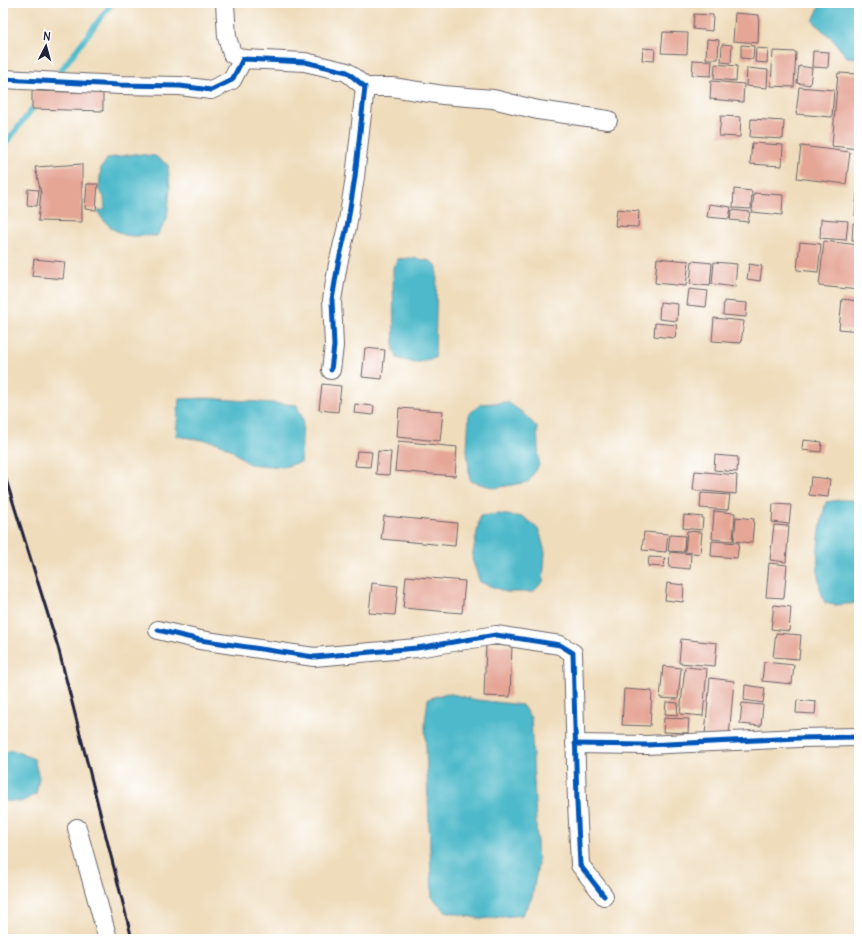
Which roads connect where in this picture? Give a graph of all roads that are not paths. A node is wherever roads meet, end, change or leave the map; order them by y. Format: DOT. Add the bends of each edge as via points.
graph roads {
  1 [pos="225,3"];
  2 [pos="243,59"];
  3 [pos="3,79"];
  4 [pos="365,87"];
  5 [pos="608,120"];
  6 [pos="331,370"];
  7 [pos="158,630"];
  8 [pos="859,737"];
  9 [pos="575,744"];
  10 [pos="77,828"];
  11 [pos="604,896"];
  12 [pos="108,939"];
  1 -- 2 [label="street" via="227,37 232,54"];
  2 -- 3 [label="street" via="232,80 211,90 180,86"];
  2 -- 4 [label="street" via="305,62 347,72"];
  4 -- 5 [label="street" via="392,87 493,99 538,110"];
  4 -- 6 [label="street" via="355,177 332,300 334,346"];
  7 -- 9 [label="street" via="200,640 314,657 417,648 496,635 560,645 573,653"];
  8 -- 9 [label="street" via="646,745"];
  9 -- 11 [label="street" via="580,866"];
  10 -- 12 [label="street"];
}
